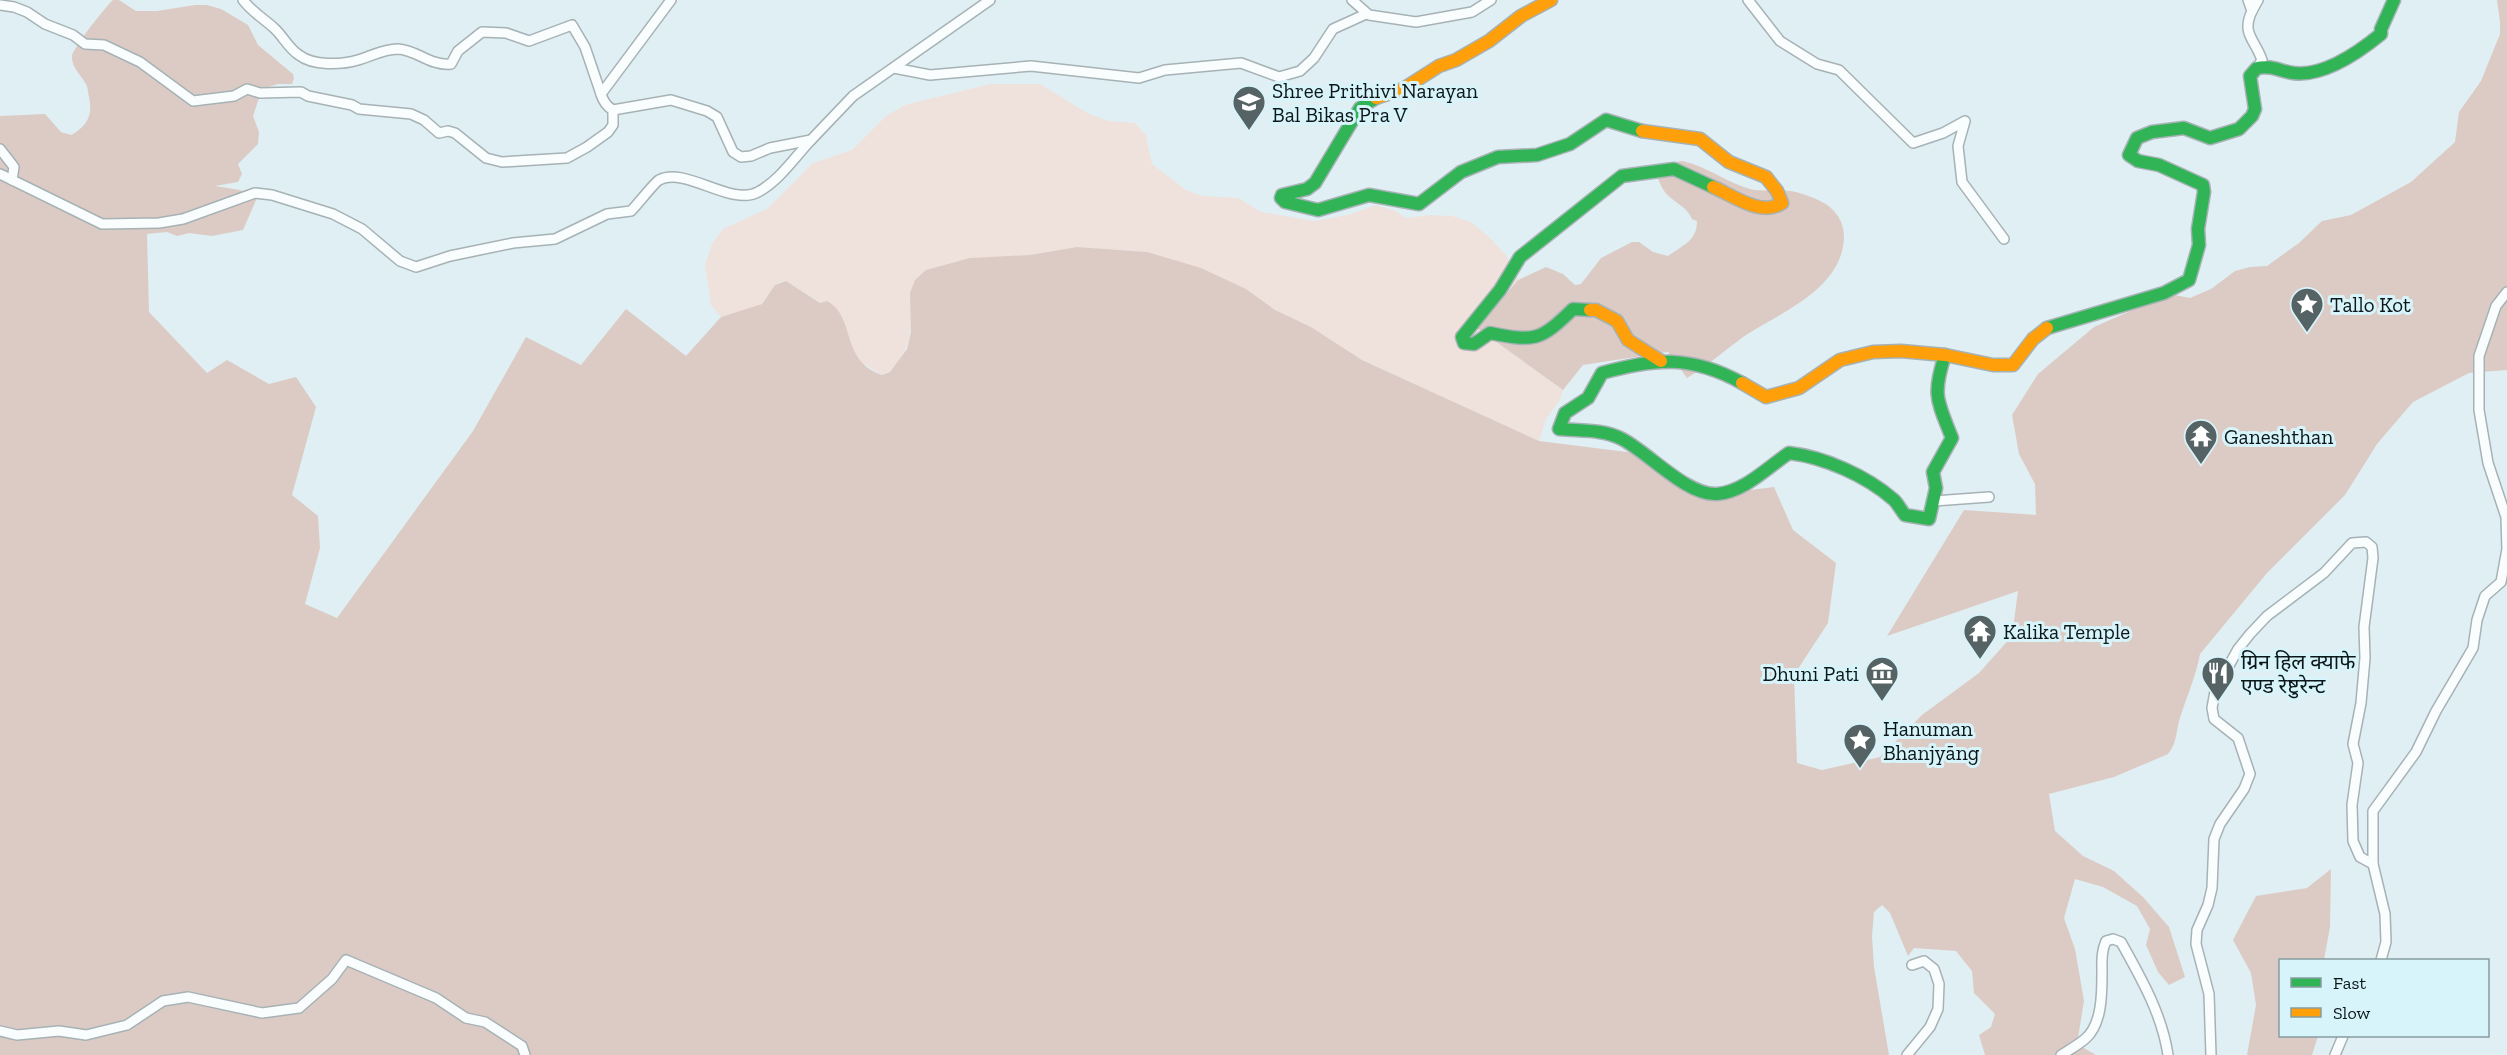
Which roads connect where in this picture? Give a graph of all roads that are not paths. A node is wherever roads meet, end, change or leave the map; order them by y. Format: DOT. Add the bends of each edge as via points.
graph roads {
  1 [pos="243,0"];
  2 [pos="671,0"];
  3 [pos="990,0"];
  4 [pos="1352,0"];
  5 [pos="1491,0"];
  6 [pos="1551,0"];
  7 [pos="1748,0"];
  8 [pos="2248,0"];
  9 [pos="2258,0"];
  10 [pos="2394,0"];
  11 [pos="0,5"];
  12 [pos="2252,11"];
  13 [pos="1366,14"];
  14 [pos="894,68"];
  15 [pos="2257,68"];
  16 [pos="600,94"];
  17 [pos="613,110"];
  18 [pos="812,140"];
  19 [pos="0,150"];
  20 [pos="0,174"];
  21 [pos="12,180"];
  22 [pos="2004,239"];
  23 [pos="2507,292"];
  24 [pos="1945,355"];
  25 [pos="1662,361"];
  26 [pos="1989,497"];
  27 [pos="1934,501"];
  28 [pos="2373,864"];
  29 [pos="2381,959"];
  30 [pos="1912,965"];
  31 [pos="0,1031"];
  32 [pos="2342,1037"];
  33 [pos="525,1055"];
  34 [pos="1907,1055"];
  35 [pos="2061,1055"];
  36 [pos="2168,1055"];
  37 [pos="2211,1055"];
  38 [pos="2335,1055"];
  1 -- 16 [label="street" via="298,55 334,64 399,49 427,61 451,64 458,51 482,32 506,33 529,41 572,26 585,47"];
  2 -- 16 [label="street"];
  3 -- 14 [label="street"];
  4 -- 13 [label="street"];
  5 -- 13 [label="street" via="1472,12 1416,22"];
  6 -- 25 [label="street" via="1521,15 1489,41 1456,60 1360,108 1315,183 1281,198 1318,210 1360,195 1419,204 1461,172 1498,157 1537,155 1570,144 1606,120 1649,133 1700,139 1729,162 1766,177 1782,203 1773,209 1759,208 1674,169 1622,176 1520,257 1500,290 1462,337 1464,343 1474,344 1490,333 1530,341 1550,332 1573,309 1596,310 1617,321 1628,340"];
  7 -- 22 [label="street" via="1780,42 1817,64 1839,70 1913,143 1965,121 1958,146 1962,182"];
  8 -- 12 [label="street"];
  9 -- 12 [label="street"];
  10 -- 15 [label="street" via="2381,34 2350,56 2307,73"];
  11 -- 17 [label="street" via="27,12 85,44 104,45 140,62 193,101 234,96 247,89 260,93 301,92 359,109 411,114 439,133 455,133 486,158 502,162 567,158 608,132 613,125"];
  12 -- 15 [label="street" via="2246,23 2262,60"];
  13 -- 14 [label="street" via="1333,29 1300,71 1280,77 1241,63 1165,70 1139,78 1030,66 930,75"];
  14 -- 18 [label="street" via="853,96"];
  15 -- 24 [label="street" via="2250,76 2255,109 2239,129 2210,138 2184,128 2152,132 2136,138 2129,155 2203,186 2199,245 2189,280 2164,293 2050,326 2033,339 2013,365"];
  16 -- 17 [label="street"];
  17 -- 18 [label="street" via="671,100 707,111 717,117 733,152 741,157"];
  18 -- 21 [label="street" via="775,180 757,193 742,196 669,177 657,181 631,211 607,214 555,239 513,243 416,267 400,261 362,229 333,214 272,195 255,193 159,224 102,224"];
  19 -- 21 [label="street" via="14,167"];
  20 -- 21 [label="street"];
  23 -- 28 [label="street" via="2496,306 2479,356 2482,431 2506,517 2507,549 2501,582 2486,596 2477,620 2474,648 2416,752 2377,802 2373,811"];
  24 -- 25 [label="street" via="1873,352 1840,360 1799,388 1766,397 1701,364"];
  24 -- 27 [label="street" via="1936,397 1952,438 1933,472"];
  25 -- 27 [label="street" via="1636,363 1602,373 1588,398 1565,413 1559,429 1602,431 1621,438 1698,490 1717,494 1736,488 1790,453 1799,452 1866,483 1896,501 1905,515 1929,519"];
  26 -- 27 [label="street"];
  28 -- 29 [label="street" via="2385,914 2386,942"];
  28 -- 37 [label="street" via="2361,857 2353,841 2352,805 2358,763 2353,744 2361,703 2364,627 2373,558 2372,547 2366,542 2352,543 2324,573 2267,616 2238,648 2215,691 2214,719 2238,738 2250,774 2214,839 2212,888 2197,930 2196,944 2209,994"];
  30 -- 34 [label="street" via="1924,961 1934,969 1939,984 1938,1009 1930,1027"];
  31 -- 33 [label="street" via="17,1035 59,1030 86,1035 127,1025 163,1001 188,997 262,1012 299,1008 332,979 346,960 436,998 466,1018 485,1022 522,1046"];
  32 -- 38 [label="street"];
  35 -- 36 [label="street" via="2084,1040 2093,1026 2102,993 2103,949 2106,941 2113,939 2121,942 2148,991"];
}
